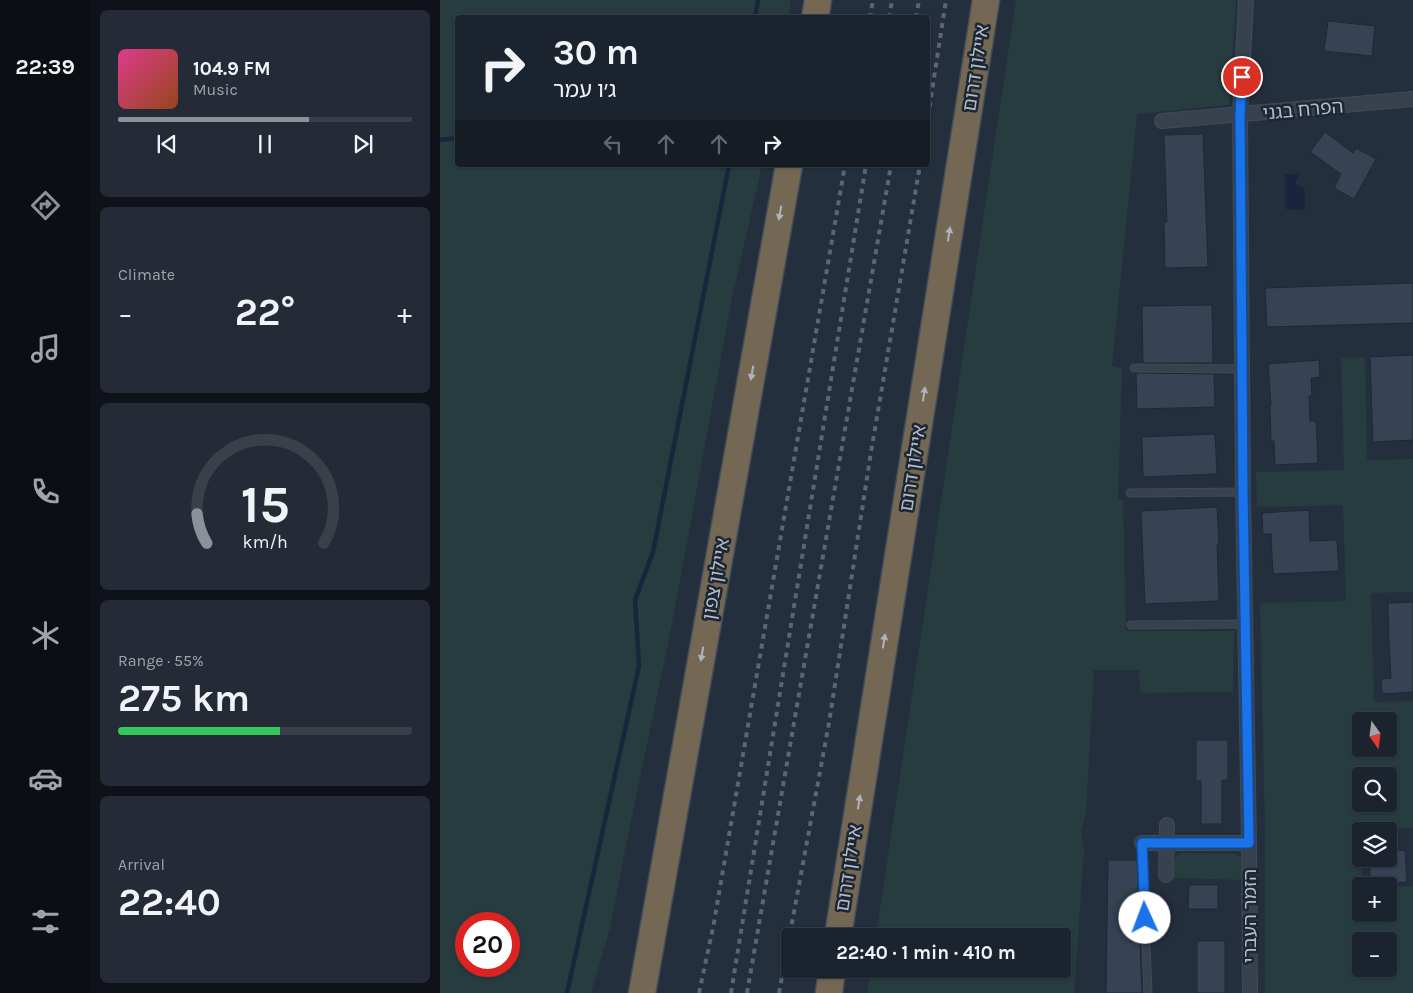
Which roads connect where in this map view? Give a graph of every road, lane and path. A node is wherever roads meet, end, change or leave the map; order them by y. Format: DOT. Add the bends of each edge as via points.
graph roads {
  1 [pos="818,0"];
  2 [pos="986,0"];
  3 [pos="1246,0"];
  4 [pos="816,15"];
  5 [pos="1413,99"];
  6 [pos="1240,115"];
  7 [pos="1162,121"];
  8 [pos="789,167"];
  9 [pos="1134,368"];
  10 [pos="1242,369"];
  11 [pos="1243,492"];
  12 [pos="1130,493"];
  13 [pos="1246,624"];
  14 [pos="1131,625"];
  15 [pos="676,800"];
  16 [pos="1167,825"];
  17 [pos="1167,842"];
  18 [pos="1142,843"];
  19 [pos="1249,843"];
  20 [pos="1166,875"];
  21 [pos="839,928"];
  22 [pos="831,978"];
  23 [pos="634,993"];
  24 [pos="642,993"];
  25 [pos="829,993"];
  26 [pos="1148,993"];
  27 [pos="1250,993"];
  1 -- 4 [label="highway"];
  21 -- 2 [label="highway, איילון דרום, one-way"];
  3 -- 6 [label="street, הזמר העברי"];
  5 -- 6 [label="street, הפרח בגני"];
  6 -- 7 [label="street, הפרח בגני"];
  6 -- 10 [label="street, הזמר העברי"];
  8 -- 15 [label="highway, איילון צפון, one-way"];
  9 -- 10 [label="lane"];
  10 -- 11 [label="street, הזמר העברי"];
  11 -- 12 [label="lane"];
  11 -- 13 [label="street, הזמר העברי"];
  13 -- 14 [label="lane"];
  13 -- 19 [label="street, הזמר העברי"];
  15 -- 23 [label="highway"];
  15 -- 24 [label="highway, איילון צפון"];
  16 -- 17 [label="street"];
  17 -- 18 [label="street"];
  17 -- 19 [label="street"];
  17 -- 20 [label="street"];
  18 -- 26 [label="lane"];
  19 -- 27 [label="street, הזמר העברי"];
  22 -- 25 [label="highway"];
}
